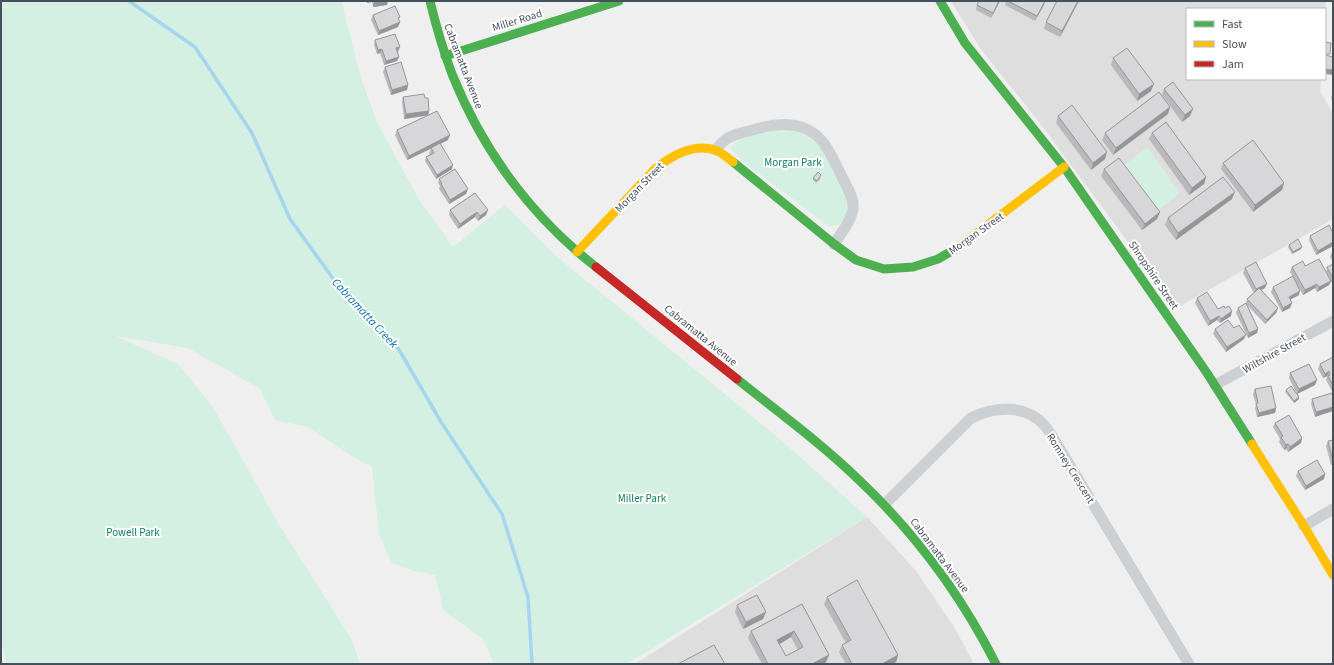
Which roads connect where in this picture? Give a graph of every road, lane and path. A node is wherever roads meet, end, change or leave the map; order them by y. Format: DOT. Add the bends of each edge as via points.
graph roads {
  1 [pos="430,1"];
  2 [pos="619,1"];
  3 [pos="940,1"];
  4 [pos="445,56"];
  5 [pos="716,150"];
  6 [pos="1064,167"];
  7 [pos="834,244"];
  8 [pos="577,252"];
  9 [pos="1333,321"];
  10 [pos="1215,385"];
  11 [pos="885,504"];
  12 [pos="1333,509"];
  13 [pos="1304,526"];
  14 [pos="1333,574"];
  15 [pos="996,664"];
  16 [pos="1189,664"];
  1 -- 4 [label="street, Cabramatta Avenue"];
  2 -- 4 [label="street, Miller Road"];
  3 -- 6 [label="street, Shropshire Street" via="965,43"];
  4 -- 8 [label="street, Cabramatta Avenue" via="462,101 491,154 525,200"];
  5 -- 7 [label="street, Morgan Street"];
  5 -- 7 [label="street" via="734,135 781,124 798,126 821,139 846,184 854,207 850,220"];
  5 -- 8 [label="street, Morgan Street" via="686,151 664,161"];
  6 -- 7 [label="street, Morgan Street" via="959,247 914,267 884,269 870,265 856,260"];
  6 -- 10 [label="street, Shropshire Street"];
  8 -- 11 [label="street, Cabramatta Avenue" via="835,458"];
  9 -- 10 [label="street, Wiltshire Street"];
  10 -- 13 [label="street, Shropshire Street"];
  11 -- 15 [label="street, Cabramatta Avenue" via="947,581"];
  11 -- 16 [label="street, Romney Crescent" via="971,418 982,412 1009,409 1024,412 1044,425 1054,439"];
  12 -- 13 [label="street"];
  13 -- 14 [label="street, Shropshire Street"];
}
